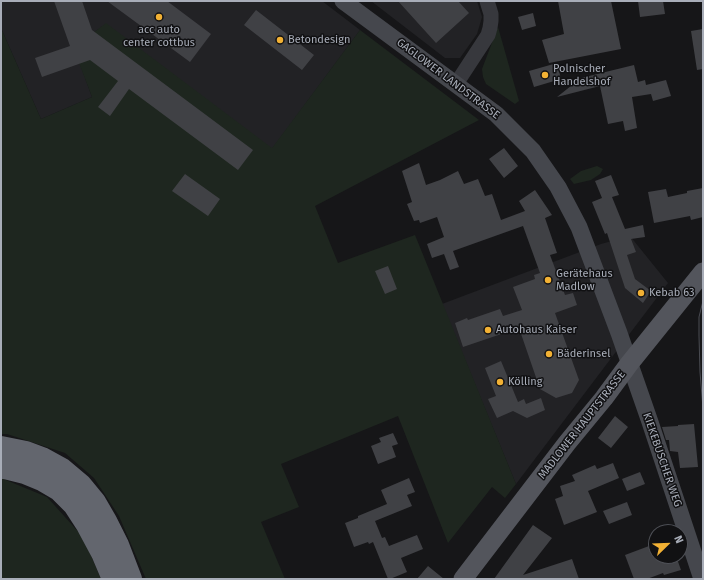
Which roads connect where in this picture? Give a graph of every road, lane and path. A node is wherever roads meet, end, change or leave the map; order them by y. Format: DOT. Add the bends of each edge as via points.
graph roads {
  1 [pos="343,1"];
  2 [pos="487,1"];
  3 [pos="456,84"];
  4 [pos="703,272"];
  5 [pos="629,364"];
  6 [pos="1,447"];
  7 [pos="1,468"];
  8 [pos="113,579"];
  9 [pos="131,579"];
  10 [pos="463,579"];
  11 [pos="702,579"];
  1 -- 3 [label="main road, GAGLOWER LANDSTRASSE"];
  2 -- 3 [label="street" via="491,14 488,35"];
  3 -- 5 [label="main road, GAGLOWER LANDSTRASSE" via="496,114 533,151 558,187 578,227"];
  4 -- 5 [label="main road, MADLOWER HAUPTSTRASSE"];
  5 -- 10 [label="main road, MADLOWER HAUPTSTRASSE"];
  5 -- 11 [label="main road, KIEKEBUSCHER WEG"];
  6 -- 9 [label="highway" via="42,458 62,469 81,485 106,521"];
  7 -- 8 [label="highway" via="25,473 59,490 74,505 87,525"];
}
